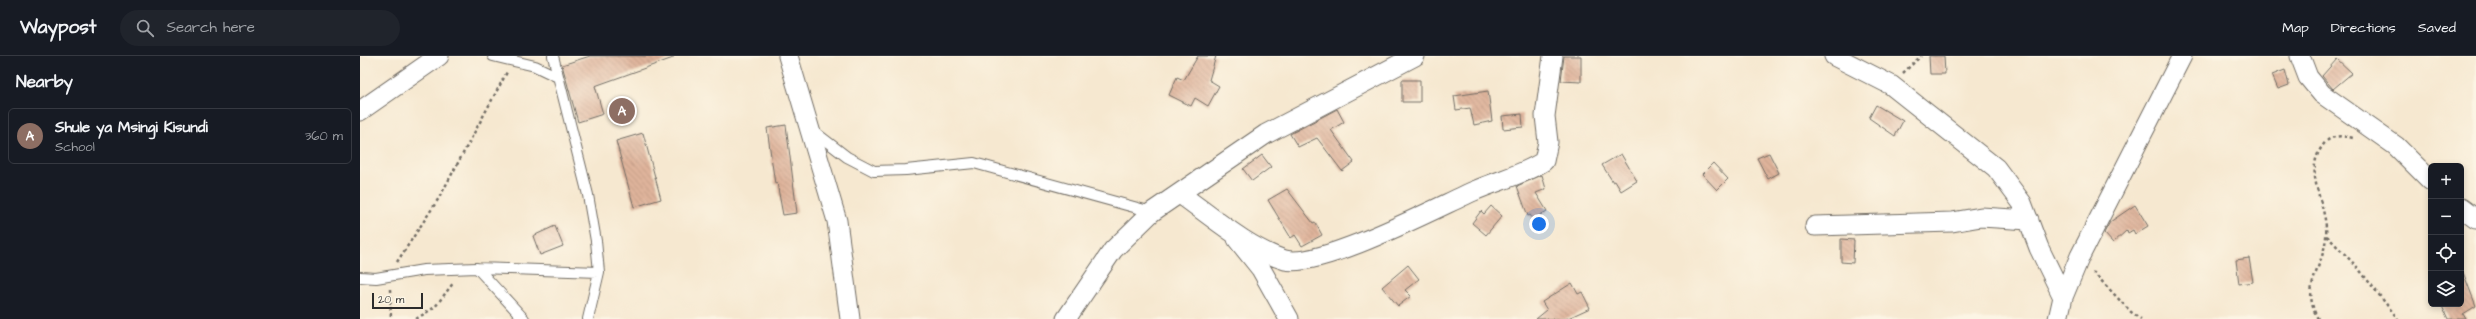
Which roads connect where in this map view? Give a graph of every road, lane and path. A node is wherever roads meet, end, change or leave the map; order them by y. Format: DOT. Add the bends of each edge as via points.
graph roads {
  1 [pos="439,56"];
  2 [pos="493,56"];
  3 [pos="553,56"];
  4 [pos="788,56"];
  5 [pos="1415,56"];
  6 [pos="1553,56"];
  7 [pos="1834,56"];
  8 [pos="1921,56"];
  9 [pos="2182,56"];
  10 [pos="2300,56"];
  11 [pos="514,59"];
  12 [pos="558,77"];
  13 [pos="1891,85"];
  14 [pos="360,111"];
  15 [pos="811,128"];
  16 [pos="2357,140"];
  17 [pos="2428,178"];
  18 [pos="1180,194"];
  19 [pos="2464,210"];
  20 [pos="1152,212"];
  21 [pos="2476,218"];
  22 [pos="2029,220"];
  23 [pos="1226,226"];
  24 [pos="1814,226"];
  25 [pos="2326,236"];
  26 [pos="2080,256"];
  27 [pos="477,268"];
  28 [pos="462,269"];
  29 [pos="598,272"];
  30 [pos="391,276"];
  31 [pos="360,277"];
  32 [pos="2062,297"];
  33 [pos="391,319"];
  34 [pos="416,319"];
  35 [pos="524,319"];
  36 [pos="588,319"];
  37 [pos="850,319"];
  38 [pos="1066,319"];
  39 [pos="1289,319"];
  40 [pos="2058,319"];
  41 [pos="2141,319"];
  42 [pos="2318,319"];
  43 [pos="2398,319"];
  1 -- 14 [label="street"];
  2 -- 11 [label="lane"];
  3 -- 12 [label="lane"];
  4 -- 15 [label="street"];
  5 -- 18 [label="street" via="1266,134"];
  6 -- 23 [label="street" via="1545,116 1548,142 1546,155 1539,164 1379,234 1306,260 1286,260 1274,255"];
  7 -- 13 [label="street"];
  8 -- 13 [label="path"];
  9 -- 26 [label="street"];
  10 -- 17 [label="street" via="2308,77 2322,94 2396,146"];
  11 -- 12 [label="lane"];
  11 -- 30 [label="path" via="439,198 398,260"];
  12 -- 29 [label="lane" via="588,195"];
  13 -- 22 [label="street" via="1996,168 2022,203"];
  15 -- 20 [label="lane" via="847,157 874,171 974,163"];
  15 -- 37 [label="street" via="837,221"];
  16 -- 25 [label="path" via="2343,136 2326,141 2314,165 2314,177 2324,212"];
  18 -- 20 [label="street"];
  18 -- 23 [label="street"];
  19 -- 21 [label="street"];
  20 -- 38 [label="street" via="1113,250"];
  22 -- 24 [label="street" via="1981,217 1952,222 1881,222"];
  22 -- 32 [label="street"];
  23 -- 39 [label="street" via="1261,269"];
  25 -- 42 [label="path" via="2323,255 2310,287 2311,304"];
  25 -- 43 [label="path" via="2358,268"];
  26 -- 32 [label="street"];
  26 -- 41 [label="path" via="2122,303"];
  27 -- 28 [label="lane"];
  27 -- 29 [label="lane"];
  27 -- 35 [label="lane"];
  28 -- 30 [label="lane" via="424,270"];
  28 -- 34 [label="path" via="435,307"];
  29 -- 36 [label="lane"];
  30 -- 31 [label="lane"];
  30 -- 33 [label="path"];
  32 -- 40 [label="street"];
}
